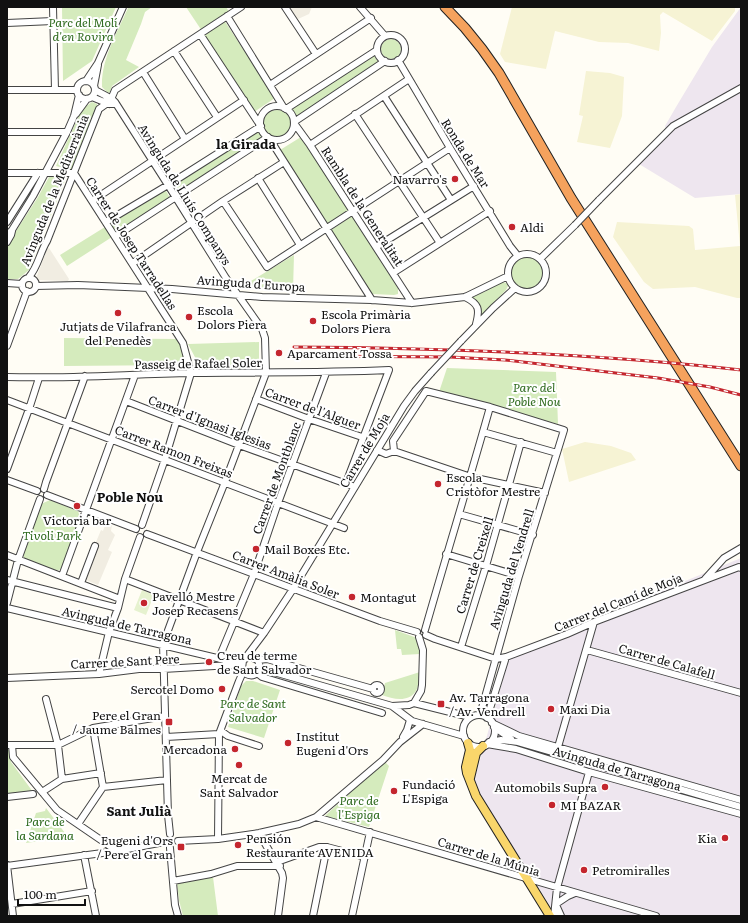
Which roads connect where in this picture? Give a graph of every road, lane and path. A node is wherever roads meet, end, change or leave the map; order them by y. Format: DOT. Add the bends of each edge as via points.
graph roads {
  1 [pos="53,7"];
  2 [pos="124,7"];
  3 [pos="241,7"];
  4 [pos="285,7"];
  5 [pos="360,7"];
  6 [pos="445,7"];
  7 [pos="227,16"];
  8 [pos="371,18"];
  9 [pos="53,21"];
  10 [pos="7,23"];
  11 [pos="200,34"];
  12 [pos="385,36"];
  13 [pos="377,50"];
  14 [pos="174,51"];
  15 [pos="316,54"];
  16 [pos="398,60"];
  17 [pos="385,61"];
  18 [pos="98,63"];
  19 [pos="144,72"];
  20 [pos="409,79"];
  21 [pos="86,81"];
  22 [pos="270,85"];
  23 [pos="94,88"];
  24 [pos="741,88"];
  25 [pos="7,90"];
  26 [pos="54,90"];
  27 [pos="78,93"];
  28 [pos="384,96"];
  29 [pos="90,98"];
  30 [pos="244,100"];
  31 [pos="107,101"];
  32 [pos="116,104"];
  33 [pos="99,109"];
  34 [pos="285,109"];
  35 [pos="120,112"];
  36 [pos="355,114"];
  37 [pos="74,116"];
  38 [pos="217,117"];
  39 [pos="294,122"];
  40 [pos="260,125"];
  41 [pos="7,132"];
  42 [pos="67,132"];
  43 [pos="268,138"];
  44 [pos="185,139"];
  45 [pos="310,145"];
  46 [pos="450,148"];
  47 [pos="53,159"];
  48 [pos="153,161"];
  49 [pos="284,162"];
  50 [pos="427,163"];
  51 [pos="7,173"];
  52 [pos="38,173"];
  53 [pos="46,173"];
  54 [pos="75,173"];
  55 [pos="258,178"];
  56 [pos="400,180"];
  57 [pos="168,185"];
  58 [pos="474,186"];
  59 [pos="176,196"];
  60 [pos="451,200"];
  61 [pos="92,201"];
  62 [pos="223,201"];
  63 [pos="353,211"];
  64 [pos="490,212"];
  65 [pos="424,217"];
  66 [pos="7,222"];
  67 [pos="106,222"];
  68 [pos="191,222"];
  69 [pos="326,228"];
  70 [pos="9,232"];
  71 [pos="116,236"];
  72 [pos="7,242"];
  73 [pos="440,243"];
  74 [pos="300,245"];
  75 [pos="376,247"];
  76 [pos="518,256"];
  77 [pos="540,259"];
  78 [pos="133,262"];
  79 [pos="393,273"];
  80 [pos="508,276"];
  81 [pos="29,277"];
  82 [pos="7,283"];
  83 [pos="22,284"];
  84 [pos="36,286"];
  85 [pos="148,288"];
  86 [pos="515,288"];
  87 [pos="27,291"];
  88 [pos="237,294"];
  89 [pos="464,297"];
  90 [pos="372,300"];
  91 [pos="412,303"];
  92 [pos="476,326"];
  93 [pos="7,346"];
  94 [pos="191,373"];
  95 [pos="266,373"];
  96 [pos="326,373"];
  97 [pos="135,375"];
  98 [pos="7,376"];
  99 [pos="85,376"];
  100 [pos="39,378"];
  101 [pos="256,399"];
  102 [pos="7,400"];
  103 [pos="126,402"];
  104 [pos="490,407"];
  105 [pos="29,409"];
  106 [pos="310,419"];
  107 [pos="177,421"];
  108 [pos="68,422"];
  109 [pos="483,432"];
  110 [pos="362,437"];
  111 [pos="111,439"];
  112 [pos="521,442"];
  113 [pos="239,445"];
  114 [pos="394,451"];
  115 [pos="380,452"];
  116 [pos="557,453"];
  117 [pos="165,459"];
  118 [pos="293,464"];
  119 [pos="741,466"];
  120 [pos="7,469"];
  121 [pos="471,477"];
  122 [pos="7,480"];
  123 [pos="226,482"];
  124 [pos="346,483"];
  125 [pos="509,485"];
  126 [pos="355,486"];
  127 [pos="37,491"];
  128 [pos="46,492"];
  129 [pos="545,493"];
  130 [pos="40,499"];
  131 [pos="278,503"];
  132 [pos="86,510"];
  133 [pos="459,514"];
  134 [pos="333,523"];
  135 [pos="142,525"];
  136 [pos="498,525"];
  137 [pos="344,528"];
  138 [pos="136,529"];
  139 [pos="147,534"];
  140 [pos="533,535"];
  141 [pos="140,537"];
  142 [pos="95,546"];
  143 [pos="741,548"];
  144 [pos="197,552"];
  145 [pos="446,554"];
  146 [pos="7,555"];
  147 [pos="18,560"];
  148 [pos="486,566"];
  149 [pos="740,567"];
  150 [pos="254,574"];
  151 [pos="62,576"];
  152 [pos="519,576"];
  153 [pos="125,579"];
  154 [pos="704,580"];
  155 [pos="10,581"];
  156 [pos="81,583"];
  157 [pos="293,589"];
  158 [pos="120,599"];
  159 [pos="180,600"];
  160 [pos="7,603"];
  161 [pos="7,608"];
  162 [pos="118,608"];
  163 [pos="234,622"];
  164 [pos="594,622"];
  165 [pos="108,632"];
  166 [pos="264,633"];
  167 [pos="425,633"];
  168 [pos="418,635"];
  169 [pos="257,642"];
  170 [pos="163,644"];
  171 [pos="460,647"];
  172 [pos="587,650"];
  173 [pos="506,657"];
  174 [pos="219,658"];
  175 [pos="496,658"];
  176 [pos="257,659"];
  177 [pos="243,666"];
  178 [pos="163,669"];
  179 [pos="259,671"];
  180 [pos="99,674"];
  181 [pos="7,678"];
  182 [pos="372,689"];
  183 [pos="741,693"];
  184 [pos="46,699"];
  185 [pos="412,704"];
  186 [pos="392,706"];
  187 [pos="382,713"];
  188 [pos="480,715"];
  189 [pos="165,716"];
  190 [pos="470,717"];
  191 [pos="408,718"];
  192 [pos="487,718"];
  193 [pos="423,724"];
  194 [pos="493,725"];
  195 [pos="93,728"];
  196 [pos="220,732"];
  197 [pos="166,737"];
  198 [pos="466,739"];
  199 [pos="400,742"];
  200 [pos="518,742"];
  201 [pos="486,744"];
  202 [pos="10,745"];
  203 [pos="58,745"];
  204 [pos="260,746"];
  205 [pos="558,747"];
  206 [pos="589,772"];
  207 [pos="101,773"];
  208 [pos="62,779"];
  209 [pos="167,780"];
  210 [pos="471,785"];
  211 [pos="103,786"];
  212 [pos="42,792"];
  213 [pos="33,794"];
  214 [pos="7,797"];
  215 [pos="741,800"];
  216 [pos="741,807"];
  217 [pos="741,814"];
  218 [pos="316,816"];
  219 [pos="78,824"];
  220 [pos="370,832"];
  221 [pos="259,833"];
  222 [pos="170,834"];
  223 [pos="218,839"];
  224 [pos="178,841"];
  225 [pos="164,842"];
  226 [pos="327,847"];
  227 [pos="170,848"];
  228 [pos="117,851"];
  229 [pos="84,855"];
  230 [pos="365,857"];
  231 [pos="278,864"];
  232 [pos="7,865"];
  233 [pos="526,878"];
  234 [pos="173,880"];
  235 [pos="558,888"];
  236 [pos="92,892"];
  237 [pos="575,893"];
  238 [pos="12,904"];
  239 [pos="556,904"];
  240 [pos="13,916"];
  241 [pos="96,916"];
  242 [pos="178,916"];
  243 [pos="278,916"];
  244 [pos="313,916"];
  245 [pos="352,916"];
  246 [pos="550,916"];
  247 [pos="554,916"];
  248 [pos="561,916"];
  249 [pos="656,916"];
  1 -- 9 [label="street"];
  2 -- 18 [label="street"];
  3 -- 7 [label="street"];
  4 -- 15 [label="street"];
  5 -- 8 [label="street"];
  6 -- 119 [label="highway" via="482,48 499,73 572,198"];
  7 -- 11 [label="street"];
  7 -- 22 [label="street"];
  8 -- 12 [label="street"];
  8 -- 15 [label="street"];
  9 -- 10 [label="street"];
  9 -- 26 [label="street"];
  11 -- 14 [label="street"];
  11 -- 30 [label="street"];
  12 -- 13 [label="street" via="379,41"];
  12 -- 16 [label="street" via="395,36 402,41 404,49"];
  13 -- 17 [label="street" via="379,57"];
  13 -- 34 [label="street"];
  14 -- 19 [label="street"];
  14 -- 38 [label="street"];
  15 -- 22 [label="street"];
  16 -- 17 [label="street" via="392,63"];
  16 -- 20 [label="street, Ronda de Mar"];
  17 -- 39 [label="street"];
  18 -- 21 [label="street"];
  18 -- 23 [label="street"];
  19 -- 31 [label="street" via="115,90"];
  19 -- 44 [label="street"];
  20 -- 28 [label="street"];
  20 -- 46 [label="street, Ronda de Mar"];
  21 -- 23 [label="street" via="91,82"];
  21 -- 27 [label="street" via="81,83"];
  22 -- 34 [label="street"];
  23 -- 29 [label="street"];
  23 -- 31 [label="street, Avinguda de Lluís Companys"];
  24 -- 77 [label="street, bridge" via="673,126"];
  25 -- 26 [label="street"];
  26 -- 27 [label="street"];
  27 -- 29 [label="street" via="84,99"];
  27 -- 37 [label="street"];
  28 -- 36 [label="street"];
  28 -- 50 [label="street"];
  29 -- 31 [label="street, Avinguda de Lluís Companys"];
  29 -- 33 [label="street, Avinguda de la Mediterrània" via="97,102"];
  29 -- 37 [label="street"];
  30 -- 38 [label="street"];
  30 -- 40 [label="street"];
  31 -- 32 [label="street, Avinguda de la Mediterrània"];
  31 -- 33 [label="street, Avinguda de la Mediterrània"];
  31 -- 35 [label="street, Avinguda de Lluís Companys"];
  32 -- 35 [label="street, Avinguda de Lluís Companys"];
  33 -- 54 [label="street, Avinguda de la Mediterrània"];
  34 -- 39 [label="street" via="291,114"];
  34 -- 40 [label="street" via="274,107 266,111"];
  35 -- 48 [label="street, Avinguda de Lluís Companys"];
  36 -- 45 [label="street"];
  36 -- 56 [label="street"];
  37 -- 42 [label="street"];
  38 -- 44 [label="street"];
  39 -- 43 [label="street" via="291,133 283,139"];
  39 -- 45 [label="street, Rambla de la Generalitat"];
  40 -- 43 [label="street"];
  40 -- 57 [label="street"];
  41 -- 42 [label="street"];
  42 -- 47 [label="street"];
  43 -- 49 [label="street"];
  43 -- 59 [label="street"];
  44 -- 48 [label="street"];
  45 -- 63 [label="street, Rambla de la Generalitat"];
  46 -- 50 [label="street"];
  46 -- 58 [label="street, Ronda de Mar"];
  47 -- 53 [label="street"];
  47 -- 54 [label="street, Carrer de Josep Tarradellas" via="56,168"];
  48 -- 57 [label="street, Avinguda de Lluís Companys"];
  48 -- 61 [label="street"];
  49 -- 55 [label="street"];
  49 -- 69 [label="street"];
  50 -- 56 [label="street"];
  50 -- 60 [label="street"];
  51 -- 52 [label="street, Carrer de Josep Tarradellas"];
  52 -- 53 [label="street, Carrer de Josep Tarradellas"];
  52 -- 66 [label="street"];
  53 -- 54 [label="street, Carrer de Josep Tarradellas"];
  53 -- 70 [label="street"];
  54 -- 61 [label="street, Carrer de Josep Tarradellas"];
  54 -- 81 [label="street, Avinguda de la Mediterrània"];
  55 -- 62 [label="street"];
  55 -- 74 [label="street"];
  56 -- 63 [label="street"];
  56 -- 65 [label="street"];
  57 -- 59 [label="street, Avinguda de Lluís Companys"];
  57 -- 67 [label="street"];
  58 -- 60 [label="street"];
  58 -- 64 [label="street, Ronda de Mar"];
  59 -- 68 [label="street, Avinguda de Lluís Companys"];
  59 -- 71 [label="street"];
  60 -- 65 [label="street"];
  61 -- 67 [label="street, Carrer de Josep Tarradellas"];
  62 -- 68 [label="street"];
  62 -- 74 [label="street" via="267,267"];
  63 -- 69 [label="street"];
  63 -- 75 [label="street, Rambla de la Generalitat"];
  64 -- 73 [label="street"];
  64 -- 76 [label="street, Ronda de Mar"];
  65 -- 73 [label="street"];
  65 -- 75 [label="street"];
  67 -- 71 [label="street, Carrer de Josep Tarradellas"];
  68 -- 78 [label="street"];
  68 -- 88 [label="street, Avinguda de Lluís Companys"];
  69 -- 74 [label="street"];
  69 -- 90 [label="street"];
  70 -- 72 [label="street" via="11,235"];
  71 -- 78 [label="street, Carrer de Josep Tarradellas"];
  73 -- 79 [label="street"];
  75 -- 79 [label="street, Rambla de la Generalitat"];
  76 -- 77 [label="street" via="530,254"];
  76 -- 80 [label="street" via="510,264"];
  77 -- 86 [label="street" via="546,270 544,283 534,292 520,292"];
  78 -- 85 [label="street, Carrer de Josep Tarradellas"];
  79 -- 91 [label="street, Rambla de la Generalitat"];
  80 -- 86 [label="street"];
  80 -- 89 [label="street, Avinguda d'Europa"];
  81 -- 83 [label="street"];
  81 -- 84 [label="street" via="34,279"];
  82 -- 83 [label="street"];
  83 -- 87 [label="street"];
  84 -- 85 [label="street, Avinguda d'Europa"];
  84 -- 87 [label="street" via="33,290"];
  85 -- 88 [label="street, Avinguda d'Europa"];
  85 -- 94 [label="street, Carrer de Josep Tarradellas" via="183,343"];
  86 -- 92 [label="street, Carrer de Moja"];
  87 -- 93 [label="street"];
  88 -- 90 [label="street, Avinguda d'Europa"];
  88 -- 95 [label="street, Avinguda de Lluís Companys" via="264,333"];
  89 -- 91 [label="street, Avinguda d'Europa"];
  89 -- 92 [label="street" via="478,308"];
  90 -- 91 [label="street, Avinguda d'Europa"];
  92 -- 115 [label="street, Carrer de Moja, bridge" via="414,391"];
  94 -- 95 [label="street, Passeig de Rafael Soler"];
  94 -- 97 [label="street, Passeig de Rafael Soler"];
  94 -- 107 [label="street"];
  95 -- 96 [label="street, Passeig de Rafael Soler"];
  95 -- 101 [label="street"];
  96 -- 106 [label="street, Carrer de Montblanc"];
  96 -- 110 [label="street, Passeig de Rafael Soler" via="389,370"];
  97 -- 99 [label="street, Passeig de Rafael Soler"];
  97 -- 103 [label="street"];
  98 -- 100 [label="street, Passeig de Rafael Soler"];
  99 -- 100 [label="street, Passeig de Rafael Soler"];
  99 -- 108 [label="street"];
  100 -- 105 [label="street"];
  101 -- 106 [label="street, Carrer de l'Alguer"];
  101 -- 113 [label="street"];
  102 -- 105 [label="street, Carrer Ramon Freixas"];
  103 -- 107 [label="street, Carrer d'Ignasi Iglesias"];
  103 -- 111 [label="street"];
  104 -- 109 [label="street"];
  104 -- 114 [label="street" via="426,391 393,441"];
  104 -- 116 [label="street, Avinguda del Vendrell" via="564,430"];
  105 -- 108 [label="street, Carrer Ramon Freixas"];
  105 -- 120 [label="street"];
  106 -- 110 [label="street, Carrer de l'Alguer"];
  106 -- 118 [label="street, Carrer de Montblanc"];
  107 -- 113 [label="street, Carrer d'Ignasi Iglesias"];
  107 -- 117 [label="street"];
  108 -- 111 [label="street, Carrer Ramon Freixas"];
  108 -- 128 [label="street"];
  109 -- 112 [label="street"];
  109 -- 121 [label="street"];
  110 -- 124 [label="street"];
  111 -- 117 [label="street, Carrer Ramon Freixas"];
  111 -- 132 [label="street"];
  112 -- 116 [label="street"];
  112 -- 125 [label="street, Carrer de Creixell"];
  113 -- 118 [label="street, Carrer d'Ignasi Iglesias"];
  113 -- 123 [label="street"];
  114 -- 115 [label="street" via="386,454"];
  114 -- 121 [label="street"];
  115 -- 126 [label="street, Carrer de Moja"];
  116 -- 129 [label="street, Avinguda del Vendrell"];
  117 -- 123 [label="street, Carrer Ramon Freixas"];
  117 -- 135 [label="street"];
  118 -- 124 [label="street, Carrer d'Ignasi Iglesias"];
  118 -- 131 [label="street, Carrer de Montblanc"];
  121 -- 125 [label="street"];
  121 -- 133 [label="street"];
  122 -- 127 [label="street"];
  123 -- 131 [label="street, Carrer Ramon Freixas"];
  123 -- 144 [label="street"];
  124 -- 126 [label="street, Carrer d'Ignasi Iglesias"];
  125 -- 129 [label="street"];
  125 -- 136 [label="street, Carrer de Creixell"];
  126 -- 134 [label="street, Carrer de Moja"];
  127 -- 128 [label="street" via="40,488"];
  127 -- 130 [label="street"];
  128 -- 130 [label="street" via="44,499"];
  128 -- 132 [label="street"];
  129 -- 140 [label="street, Avinguda del Vendrell"];
  130 -- 147 [label="street"];
  131 -- 134 [label="street, Carrer Ramon Freixas"];
  131 -- 150 [label="street, Carrer de Montblanc"];
  132 -- 138 [label="street"];
  132 -- 151 [label="street"];
  133 -- 136 [label="street"];
  133 -- 145 [label="street"];
  134 -- 137 [label="street, Carrer Ramon Freixas"];
  134 -- 157 [label="street, Carrer de Moja"];
  135 -- 138 [label="street"];
  135 -- 139 [label="street" via="147,528"];
  136 -- 140 [label="street"];
  136 -- 148 [label="street, Carrer de Creixell"];
  138 -- 141 [label="street" via="136,534"];
  139 -- 141 [label="street"];
  139 -- 144 [label="street, Carrer Amàlia Soler"];
  140 -- 152 [label="street, Avinguda del Vendrell"];
  141 -- 153 [label="street"];
  142 -- 156 [label="street"];
  143 -- 154 [label="street" via="724,558"];
  144 -- 150 [label="street, Carrer Amàlia Soler"];
  144 -- 159 [label="street"];
  145 -- 148 [label="street"];
  145 -- 167 [label="street"];
  146 -- 147 [label="street"];
  147 -- 151 [label="street"];
  147 -- 155 [label="street"];
  148 -- 152 [label="street"];
  148 -- 171 [label="street, Carrer de Creixell"];
  149 -- 154 [label="street, Carrer del Camí de Moja"];
  150 -- 157 [label="street, Carrer Amàlia Soler"];
  150 -- 163 [label="street, Carrer de Montblanc"];
  151 -- 156 [label="street"];
  152 -- 175 [label="street, Avinguda del Vendrell"];
  153 -- 158 [label="street"];
  153 -- 159 [label="street"];
  154 -- 164 [label="street, Carrer del Camí de Moja"];
  155 -- 160 [label="street"];
  155 -- 162 [label="street"];
  156 -- 158 [label="street"];
  157 -- 166 [label="street, Carrer de Moja"];
  157 -- 168 [label="street, Carrer Amàlia Soler"];
  158 -- 162 [label="street"];
  159 -- 163 [label="street"];
  159 -- 170 [label="street"];
  161 -- 165 [label="street, Avinguda de Tarragona"];
  162 -- 165 [label="street"];
  163 -- 166 [label="street"];
  163 -- 174 [label="street, Carrer de Montblanc"];
  164 -- 172 [label="street"];
  164 -- 173 [label="street, Carrer del Camí de Moja"];
  165 -- 170 [label="street, Avinguda de Tarragona"];
  165 -- 180 [label="street"];
  166 -- 169 [label="street, Carrer de Moja"];
  167 -- 168 [label="street" via="423,638"];
  167 -- 171 [label="street" via="434,639"];
  168 -- 185 [label="street" via="423,650 422,685"];
  169 -- 176 [label="street"];
  169 -- 177 [label="street, Carrer de Moja"];
  170 -- 174 [label="street, Avinguda de Tarragona"];
  170 -- 178 [label="street"];
  171 -- 175 [label="street"];
  172 -- 183 [label="street, Carrer de Calafell"];
  172 -- 205 [label="street"];
  173 -- 175 [label="street"];
  173 -- 192 [label="street"];
  174 -- 177 [label="street, Avinguda de Tarragona"];
  175 -- 188 [label="street, Avinguda del Vendrell"];
  176 -- 177 [label="street" via="250,657"];
  176 -- 179 [label="street"];
  176 -- 182 [label="street" via="266,659"];
  177 -- 178 [label="street, Carrer de Sant Pere"];
  177 -- 179 [label="street" via="248,676"];
  177 -- 196 [label="street, Carrer de Moja"];
  178 -- 180 [label="street, Carrer de Sant Pere"];
  178 -- 189 [label="street"];
  179 -- 186 [label="street"];
  179 -- 187 [label="street" via="262,677"];
  180 -- 181 [label="street, Carrer de Sant Pere"];
  184 -- 203 [label="street"];
  185 -- 186 [label="street"];
  185 -- 190 [label="street"];
  185 -- 191 [label="street" via="406,711"];
  186 -- 191 [label="street"];
  188 -- 190 [label="street"];
  188 -- 192 [label="street"];
  189 -- 195 [label="street"];
  189 -- 197 [label="street"];
  190 -- 198 [label="street" via="464,726"];
  191 -- 193 [label="street"];
  191 -- 199 [label="street" via="407,730"];
  192 -- 194 [label="street"];
  193 -- 198 [label="street"];
  193 -- 199 [label="street"];
  194 -- 200 [label="street, Avinguda de Tarragona" via="507,737"];
  194 -- 201 [label="street" via="494,735"];
  194 -- 205 [label="street, Avinguda de Tarragona" via="519,736"];
  195 -- 203 [label="street"];
  195 -- 207 [label="street"];
  196 -- 197 [label="street"];
  196 -- 204 [label="street"];
  196 -- 223 [label="street, Carrer de Moja"];
  197 -- 209 [label="street"];
  198 -- 201 [label="street" via="478,746"];
  198 -- 210 [label="main road" via="470,750 466,768"];
  199 -- 218 [label="street" via="383,760"];
  200 -- 201 [label="street, Avinguda de Tarragona" via="501,740"];
  200 -- 216 [label="street, Avinguda de Tarragona"];
  201 -- 206 [label="street, Avinguda de Tarragona" via="516,749"];
  201 -- 210 [label="main road" via="478,750 475,757"];
  202 -- 203 [label="street"];
  202 -- 212 [label="street" via="13,757"];
  203 -- 208 [label="street"];
  205 -- 215 [label="street, Avinguda de Tarragona"];
  206 -- 217 [label="street, Avinguda de Tarragona"];
  206 -- 235 [label="street"];
  207 -- 208 [label="street"];
  207 -- 211 [label="street"];
  208 -- 212 [label="street"];
  209 -- 211 [label="street"];
  209 -- 222 [label="street"];
  210 -- 233 [label="main road"];
  211 -- 219 [label="street"];
  212 -- 219 [label="street" via="56,810"];
  213 -- 214 [label="street"];
  218 -- 220 [label="street, Carrer de la Múnia"];
  218 -- 221 [label="street" via="299,824"];
  219 -- 228 [label="street"];
  220 -- 230 [label="street"];
  220 -- 233 [label="street, Carrer de la Múnia"];
  221 -- 223 [label="street"];
  221 -- 231 [label="street"];
  222 -- 224 [label="street"];
  222 -- 225 [label="street"];
  223 -- 224 [label="street"];
  224 -- 227 [label="street" via="176,846"];
  225 -- 227 [label="street"];
  225 -- 228 [label="street"];
  226 -- 230 [label="street"];
  226 -- 231 [label="street" via="319,847"];
  226 -- 244 [label="street"];
  227 -- 234 [label="street"];
  228 -- 229 [label="street"];
  229 -- 232 [label="street"];
  229 -- 236 [label="street"];
  230 -- 245 [label="street"];
  231 -- 234 [label="street" via="238,866 211,874"];
  231 -- 243 [label="street" via="283,878"];
  232 -- 238 [label="street"];
  233 -- 235 [label="street, Carrer de la Múnia"];
  233 -- 246 [label="main road"];
  234 -- 242 [label="street"];
  235 -- 237 [label="street, Carrer de la Múnia"];
  235 -- 239 [label="street"];
  236 -- 238 [label="street"];
  236 -- 241 [label="street"];
  237 -- 239 [label="street"];
  237 -- 249 [label="street, Carrer de la Múnia"];
  238 -- 240 [label="street"];
  239 -- 247 [label="street"];
  239 -- 248 [label="street"];
}
